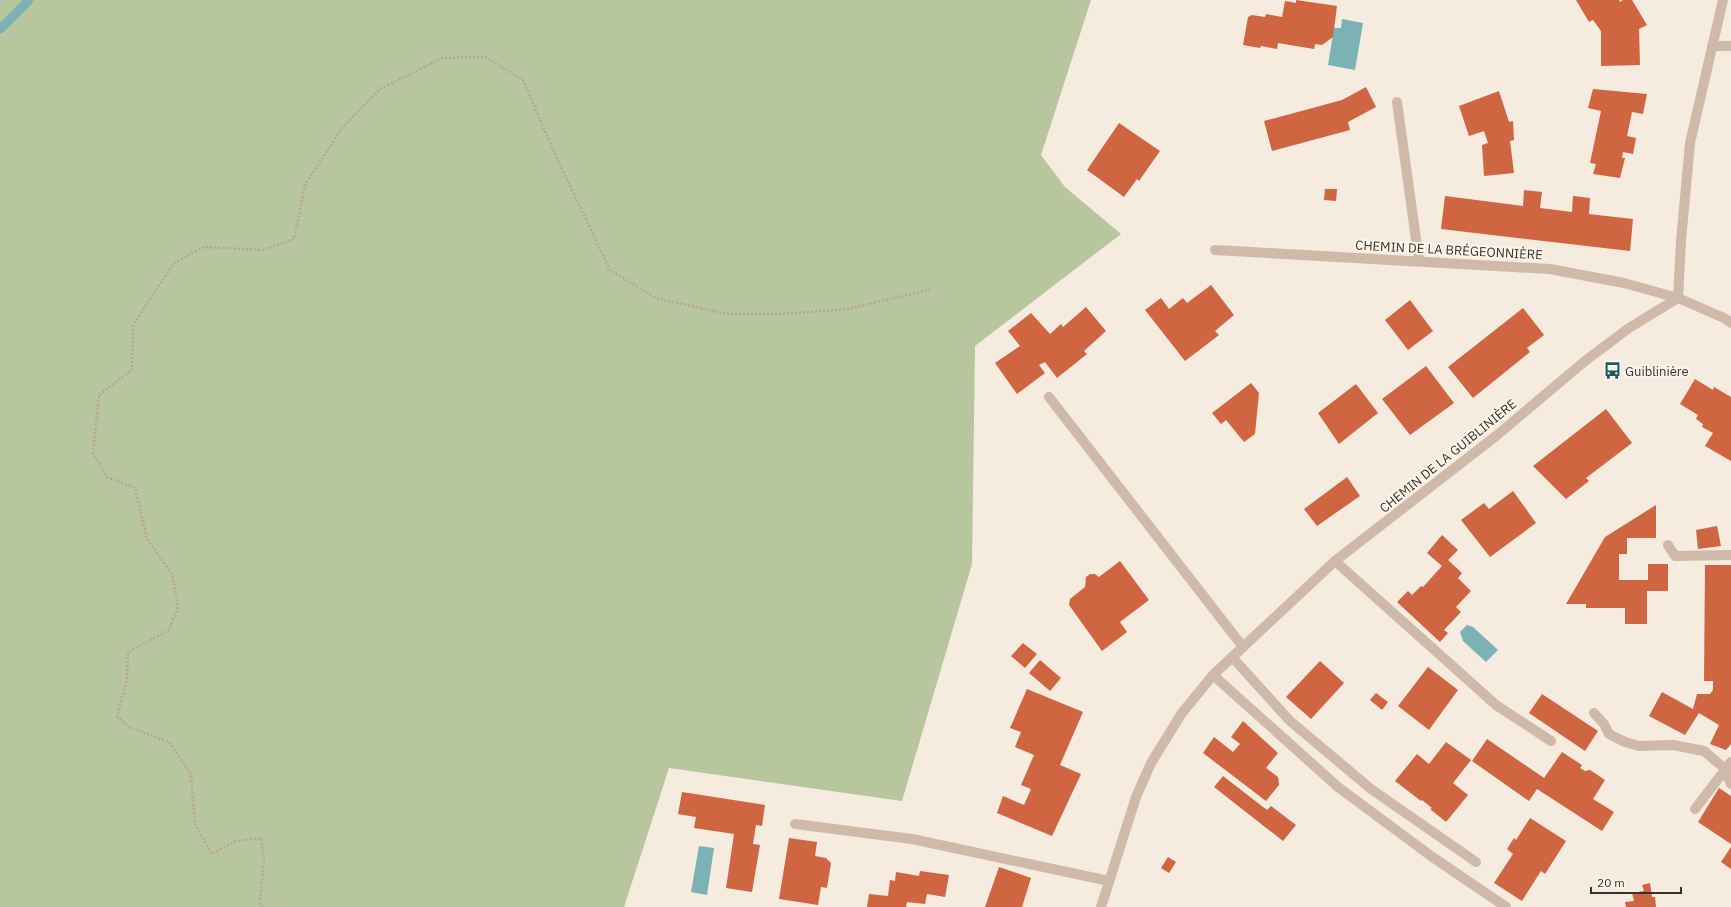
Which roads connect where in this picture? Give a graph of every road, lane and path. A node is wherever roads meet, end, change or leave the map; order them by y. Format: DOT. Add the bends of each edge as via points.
graph roads {
  1 [pos="1723,0"];
  2 [pos="1712,46"];
  3 [pos="1731,46"];
  4 [pos="1397,102"];
  5 [pos="1215,250"];
  6 [pos="1419,262"];
  7 [pos="932,289"];
  8 [pos="1678,298"];
  9 [pos="1731,323"];
  10 [pos="1049,397"];
  11 [pos="1668,545"];
  12 [pos="1731,555"];
  13 [pos="1335,561"];
  14 [pos="1243,647"];
  15 [pos="1232,657"];
  16 [pos="1213,676"];
  17 [pos="1594,713"];
  18 [pos="1551,741"];
  19 [pos="1728,765"];
  20 [pos="1731,784"];
  21 [pos="1694,809"];
  22 [pos="795,824"];
  23 [pos="1476,862"];
  24 [pos="1109,881"];
  25 [pos="263,907"];
  26 [pos="1101,907"];
  27 [pos="1506,907"];
  1 -- 2 [label="street"];
  2 -- 3 [label="street"];
  2 -- 8 [label="street" via="1690,143"];
  4 -- 6 [label="street"];
  5 -- 6 [label="street, CHEMIN DE LA BRÉGEONNIÈRE"];
  6 -- 8 [label="street, CHEMIN DE LA BRÉGEONNIÈRE" via="1550,269 1624,283"];
  7 -- 25 [label="path" via="848,309 783,314 727,314 656,298 610,270 523,80 486,57 442,58 380,89 342,128 305,185 294,239 262,250 204,247 174,263 133,326 132,370 99,395 93,454 107,477 135,488 147,539 172,574 178,608 169,630 128,652 128,679 117,716 129,727 169,742 191,774 195,824 212,854 236,841 261,838 264,859 260,904"];
  8 -- 9 [label="street, CHEMIN DE LA BRÉGEONNIÈRE"];
  8 -- 13 [label="street, CHEMIN DE LA GUIBLINIÈRE" via="1629,328 1496,436"];
  10 -- 14 [label="street"];
  11 -- 12 [label="street" via="1675,556"];
  13 -- 14 [label="street, CHEMIN DE LA GUIBLINIÈRE"];
  13 -- 18 [label="street" via="1496,705"];
  14 -- 15 [label="street, CHEMIN DE LA GUIBLINIÈRE"];
  15 -- 16 [label="street, CHEMIN DE LA GUIBLINIÈRE"];
  15 -- 23 [label="street" via="1290,720 1371,789"];
  16 -- 24 [label="street, CHEMIN DE LA GUIBLINIÈRE" via="1182,713 1151,762 1136,797"];
  16 -- 27 [label="street" via="1338,787 1431,856"];
  17 -- 19 [label="street" via="1609,734 1625,742 1639,746 1673,745 1704,751"];
  19 -- 20 [label="street"];
  19 -- 21 [label="street"];
  22 -- 24 [label="street" via="912,839"];
  24 -- 26 [label="street, CHEMIN DE LA GUIBLINIÈRE"];
}
